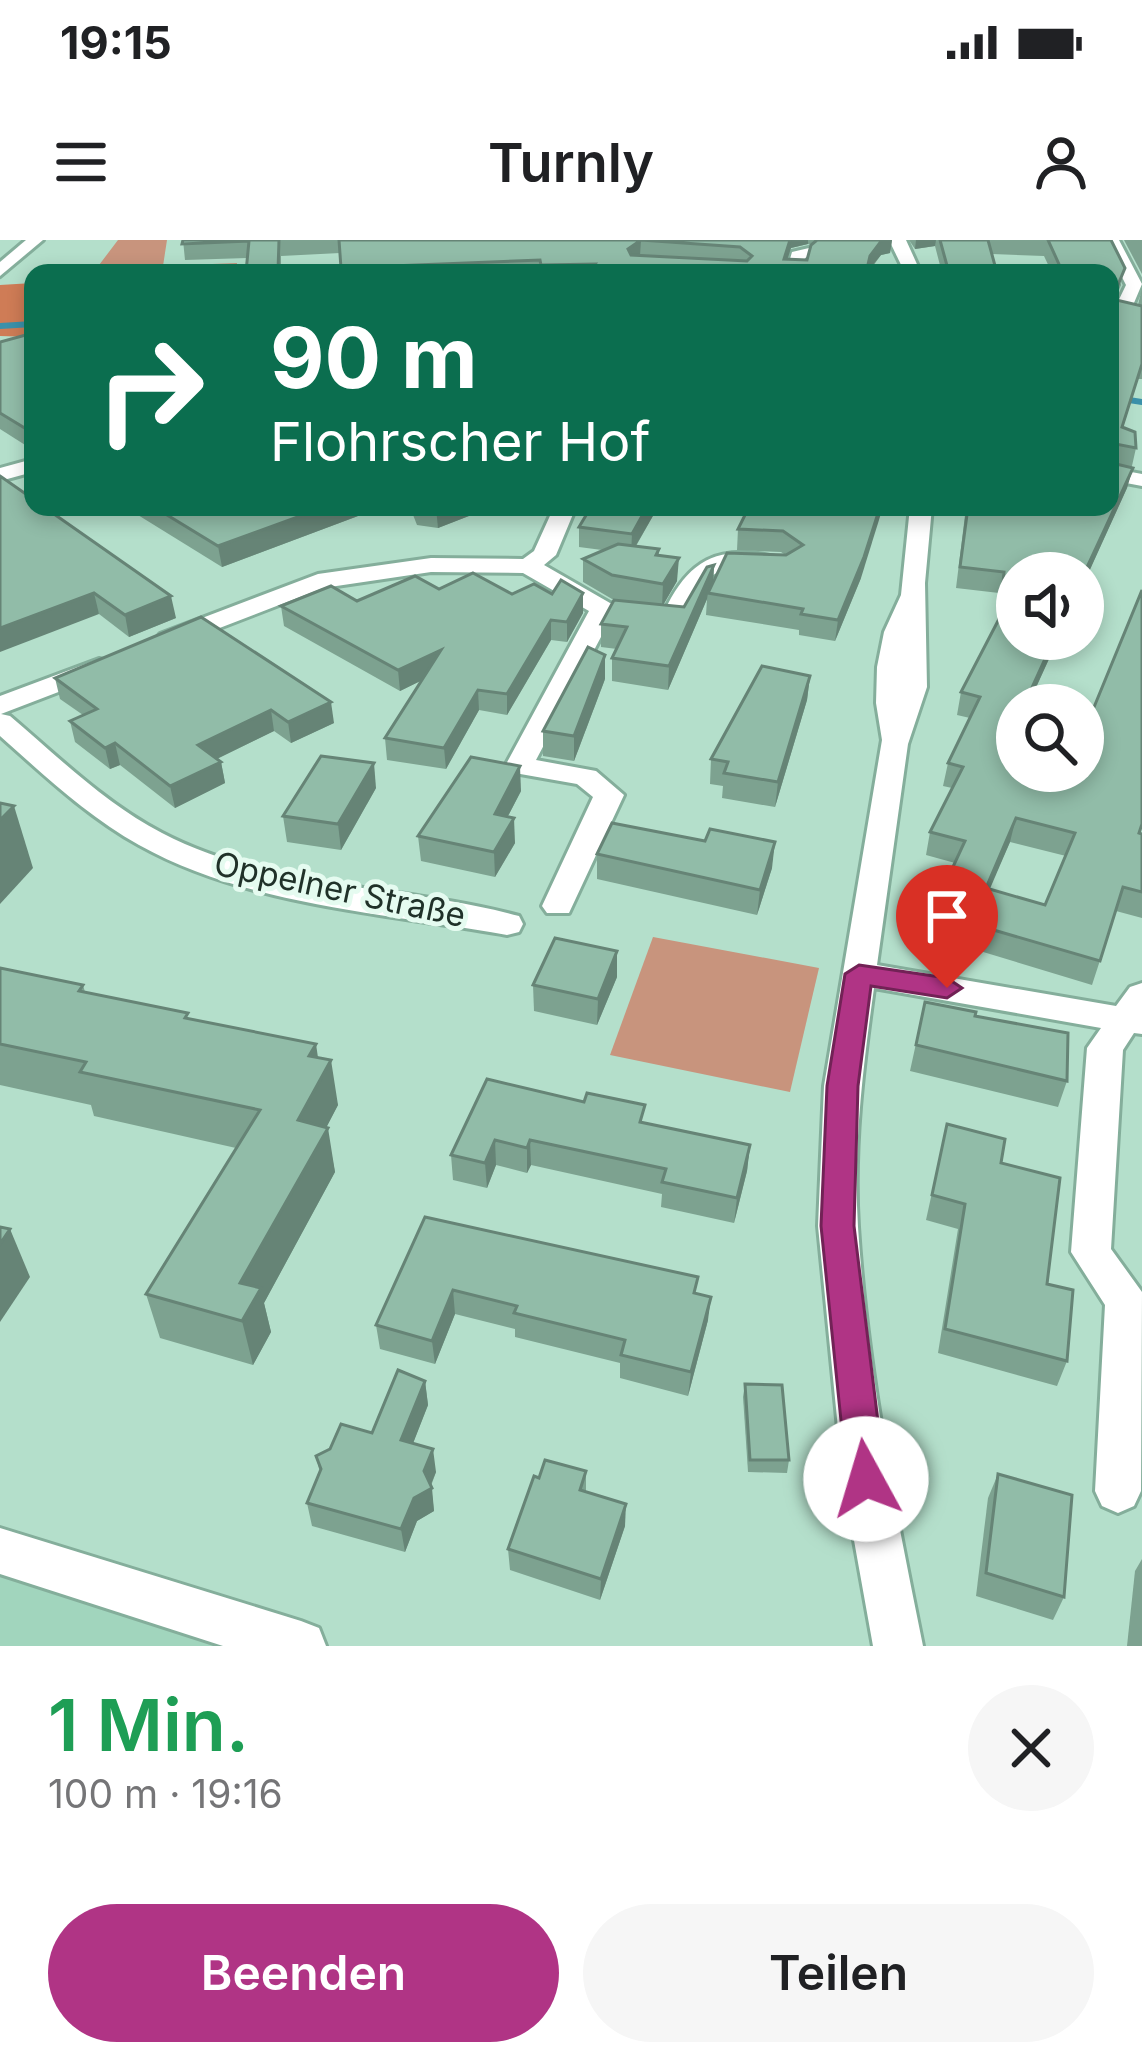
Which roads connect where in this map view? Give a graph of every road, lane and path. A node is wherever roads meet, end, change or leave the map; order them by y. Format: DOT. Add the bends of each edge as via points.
graph roads {
  1 [pos="35,240"];
  2 [pos="1112,240"];
  3 [pos="809,253"];
  4 [pos="796,264"];
  5 [pos="0,271"];
  6 [pos="1142,317"];
  7 [pos="562,516"];
  8 [pos="920,516"];
  9 [pos="784,564"];
  10 [pos="528,566"];
  11 [pos="603,609"];
  12 [pos="0,706"];
  13 [pos="0,722"];
  14 [pos="558,906"];
  15 [pos="507,923"];
  16 [pos="859,974"];
  17 [pos="1136,1011"];
  18 [pos="1118,1491"];
  19 [pos="0,1551"];
  20 [pos="301,1646"];
  21 [pos="898,1646"];
  1 -- 5 [label="street"];
  2 -- 6 [label="street" via="1134,285 1121,314"];
  3 -- 4 [label="street"];
  7 -- 10 [label="street" via="544,555"];
  8 -- 16 [label="street" via="913,594 918,668 894,744"];
  9 -- 11 [label="street" via="728,557 691,578 672,621"];
  10 -- 11 [label="street"];
  10 -- 12 [label="street" via="430,566 318,581"];
  11 -- 14 [label="street" via="519,766 586,777 610,795"];
  13 -- 15 [label="street, Oppelner Straße" via="82,792 188,854 255,876"];
  16 -- 17 [label="street"];
  16 -- 21 [label="street" via="842,1086 838,1226 866,1479"];
  17 -- 18 [label="street" via="1105,1048 1091,1252 1126,1302"];
  19 -- 20 [label="street"];
}
